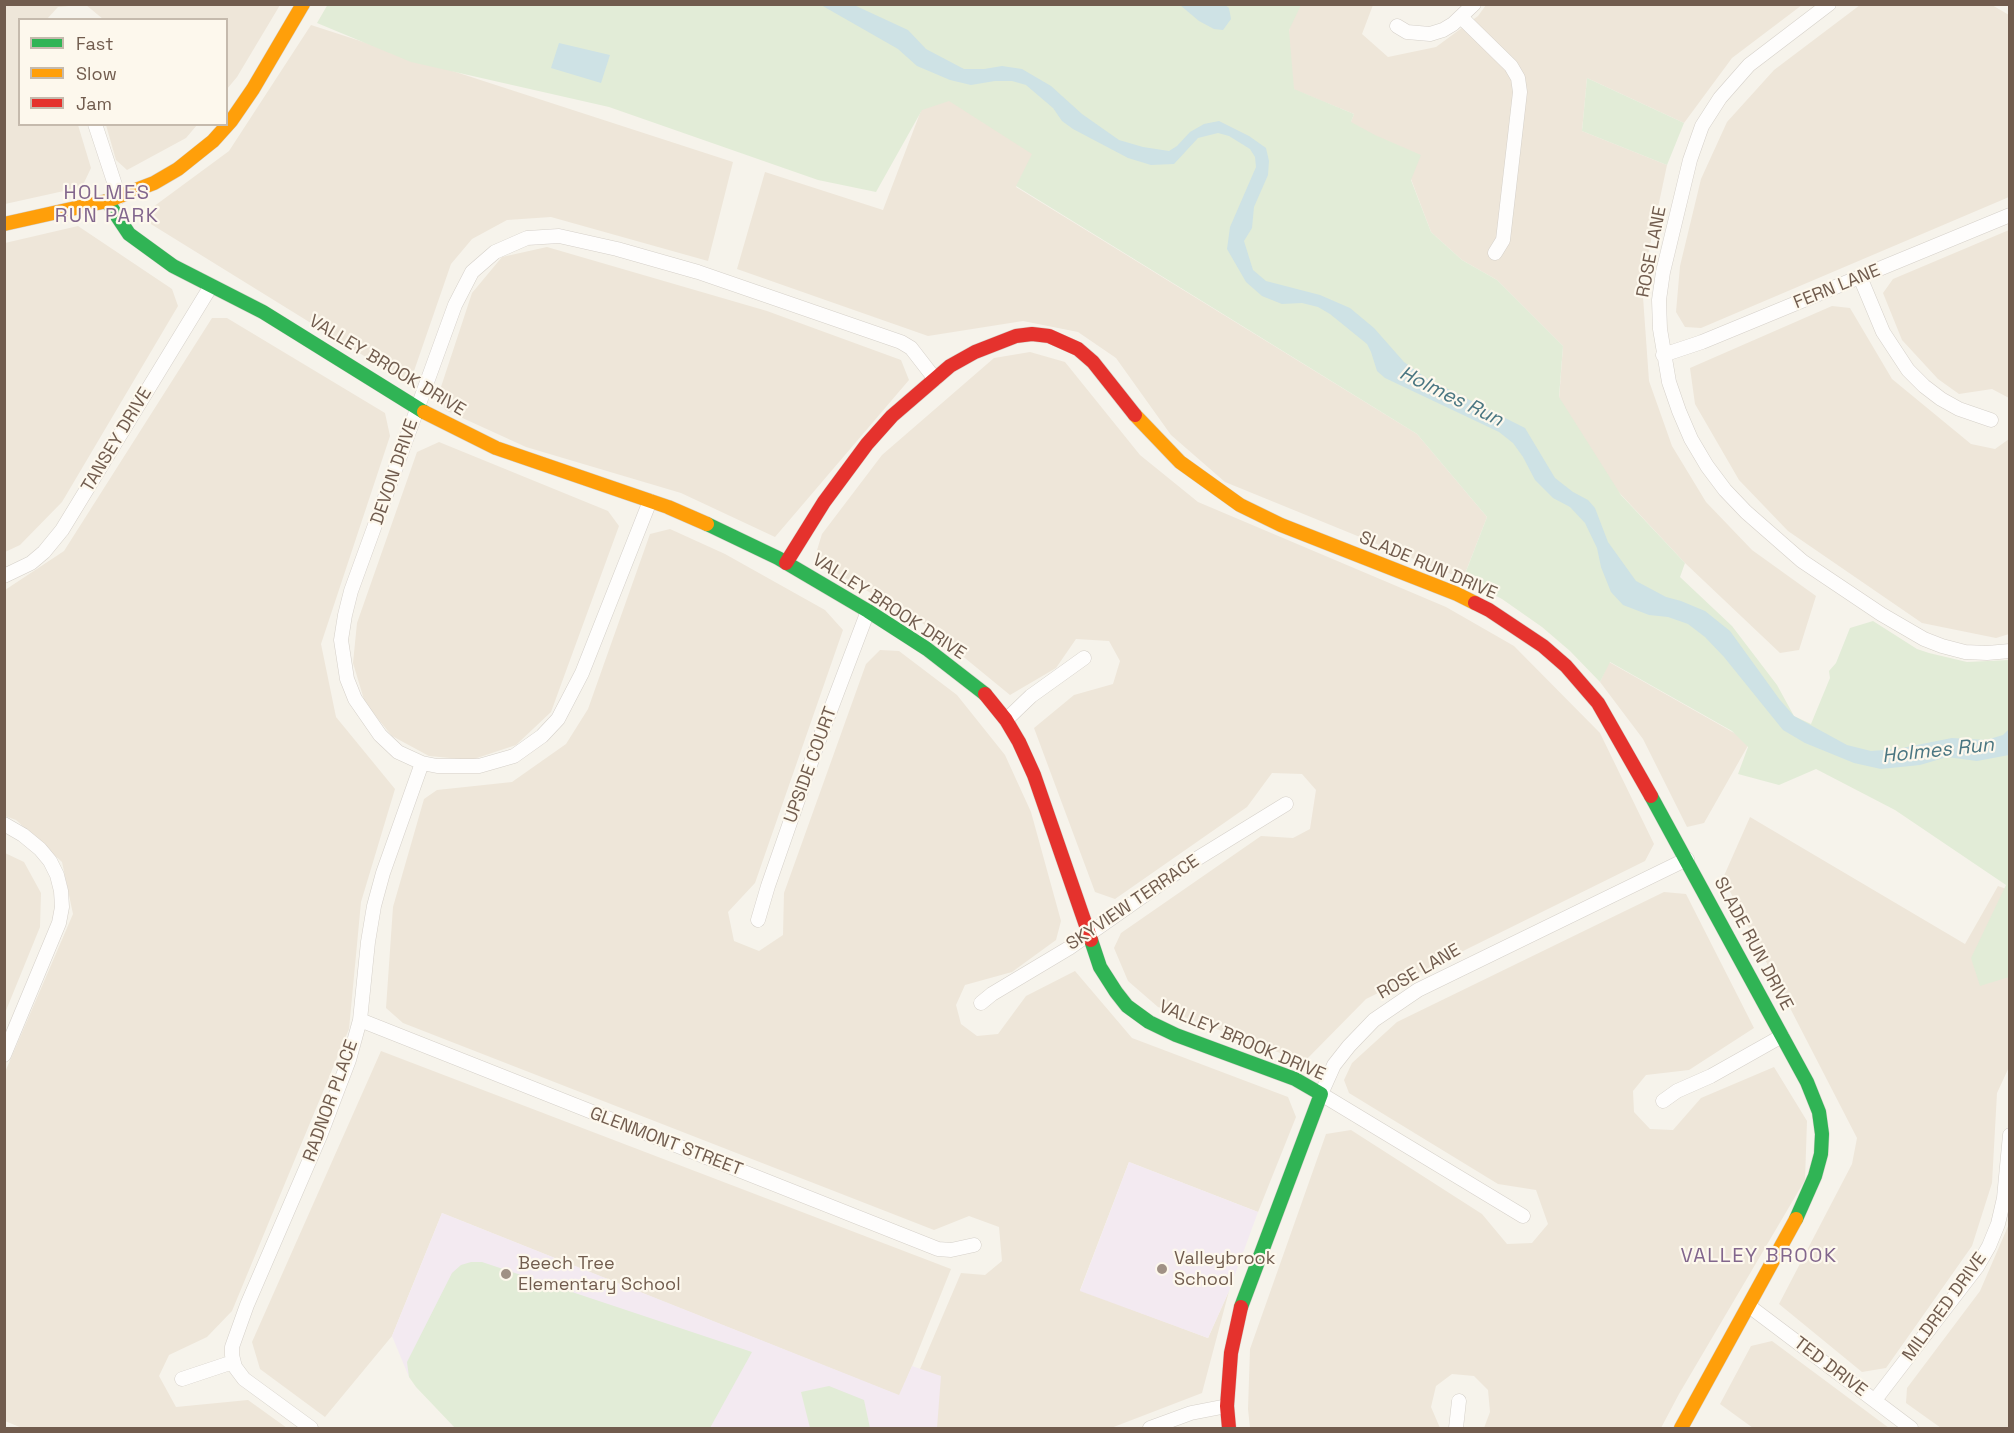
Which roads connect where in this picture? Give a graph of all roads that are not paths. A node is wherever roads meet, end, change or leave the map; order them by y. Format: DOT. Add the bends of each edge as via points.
graph roads {
  1 [pos="303,4"];
  2 [pos="1474,4"];
  3 [pos="1829,4"];
  4 [pos="1461,17"];
  5 [pos="1397,26"];
  6 [pos="228,124"];
  7 [pos="95,126"];
  8 [pos="226,126"];
  9 [pos="113,199"];
  10 [pos="2010,215"];
  11 [pos="4,224"];
  12 [pos="1495,253"];
  13 [pos="1860,277"];
  14 [pos="211,286"];
  15 [pos="1662,355"];
  16 [pos="935,379"];
  17 [pos="417,408"];
  18 [pos="1991,420"];
  19 [pos="650,501"];
  20 [pos="786,563"];
  21 [pos="4,576"];
  22 [pos="868,611"];
  23 [pos="2010,651"];
  24 [pos="1083,658"];
  25 [pos="1006,720"];
  26 [pos="422,763"];
  27 [pos="1286,804"];
  28 [pos="4,824"];
  29 [pos="1687,859"];
  30 [pos="758,920"];
  31 [pos="1088,934"];
  32 [pos="981,1003"];
  33 [pos="360,1020"];
  34 [pos="1782,1035"];
  35 [pos="4,1054"];
  36 [pos="1321,1094"];
  37 [pos="1663,1101"];
  38 [pos="2010,1136"];
  39 [pos="1523,1216"];
  40 [pos="974,1245"];
  41 [pos="1749,1306"];
  42 [pos="233,1362"];
  43 [pos="182,1379"];
  44 [pos="1875,1400"];
  45 [pos="1459,1401"];
  46 [pos="1227,1406"];
  47 [pos="311,1428"];
  48 [pos="1150,1428"];
  49 [pos="1228,1428"];
  50 [pos="1456,1428"];
  51 [pos="1681,1428"];
  52 [pos="1911,1428"];
  1 -- 6 [label="street"];
  2 -- 4 [label="street"];
  3 -- 15 [label="street, ROSE LANE" via="1749,65 1702,126 1689,159 1663,272 1659,300"];
  4 -- 5 [label="street" via="1430,34 1407,32"];
  4 -- 12 [label="street" via="1511,66 1518,78 1520,92 1503,240"];
  7 -- 9 [label="street, VALLEY BROOK DRIVE"];
  8 -- 9 [label="street" via="178,169"];
  9 -- 11 [label="street"];
  9 -- 14 [label="street, VALLEY BROOK DRIVE" via="117,218 136,240"];
  10 -- 13 [label="street, FERN LANE"];
  13 -- 15 [label="street, FERN LANE"];
  13 -- 18 [label="street" via="1882,332 1908,370 1941,399"];
  14 -- 17 [label="street, VALLEY BROOK DRIVE" via="263,312"];
  14 -- 21 [label="street, TANSEY DRIVE" via="62,530 31,563"];
  15 -- 23 [label="street, ROSE LANE" via="1673,395 1707,466 1746,512 1802,561 1924,639 1976,652"];
  16 -- 17 [label="street, DEVON DRIVE" via="902,342 698,272 571,238 542,236 495,252 472,272 455,305"];
  16 -- 20 [label="street, SLADE RUN DRIVE" via="867,444"];
  16 -- 29 [label="street, SLADE RUN DRIVE" via="975,352 1016,336 1032,334 1060,340 1093,362 1139,420 1180,462 1240,505 1457,594 1521,630 1566,666 1598,703"];
  17 -- 19 [label="street, VALLEY BROOK DRIVE" via="496,448"];
  17 -- 26 [label="street, DEVON DRIVE" via="351,591 342,640 347,679 365,716 398,752"];
  19 -- 20 [label="street, VALLEY BROOK DRIVE"];
  19 -- 26 [label="street, DEVON DRIVE" via="582,673 558,719 525,750 493,764"];
  20 -- 22 [label="street, VALLEY BROOK DRIVE"];
  22 -- 25 [label="street, VALLEY BROOK DRIVE" via="974,684"];
  22 -- 30 [label="street, UPSIDE COURT" via="816,747"];
  24 -- 25 [label="street" via="1031,696"];
  25 -- 31 [label="street, VALLEY BROOK DRIVE" via="1034,776"];
  26 -- 33 [label="street, RADNOR PLACE" via="374,906"];
  27 -- 31 [label="street, SKYVIEW TERRACE" via="1190,863"];
  28 -- 35 [label="street" via="23,835 50,861 57,875 62,907"];
  29 -- 34 [label="street, SLADE RUN DRIVE"];
  29 -- 36 [label="street, ROSE LANE" via="1453,971 1400,1001 1349,1046 1334,1065"];
  31 -- 32 [label="street, SKYVIEW TERRACE"];
  31 -- 36 [label="street, VALLEY BROOK DRIVE" via="1116,992 1140,1016 1176,1035 1295,1079"];
  33 -- 40 [label="street, GLENMONT STREET" via="938,1249"];
  33 -- 42 [label="street, RADNOR PLACE" via="338,1091 237,1331"];
  34 -- 37 [label="street"];
  34 -- 41 [label="street, SLADE RUN DRIVE" via="1819,1112 1821,1154 1797,1216"];
  36 -- 39 [label="street, VALLEY BROOK DRIVE"];
  36 -- 46 [label="street, ROSE LANE" via="1247,1288 1231,1353"];
  38 -- 44 [label="street, MILDRED DRIVE" via="2004,1198 1989,1246"];
  41 -- 44 [label="street, TED DRIVE"];
  41 -- 51 [label="street, SLADE RUN DRIVE"];
  42 -- 43 [label="street"];
  42 -- 47 [label="street" via="244,1379"];
  44 -- 52 [label="street, TED DRIVE"];
  45 -- 50 [label="street"];
  46 -- 48 [label="street" via="1191,1413"];
  46 -- 49 [label="street, ROSE LANE"];
}
